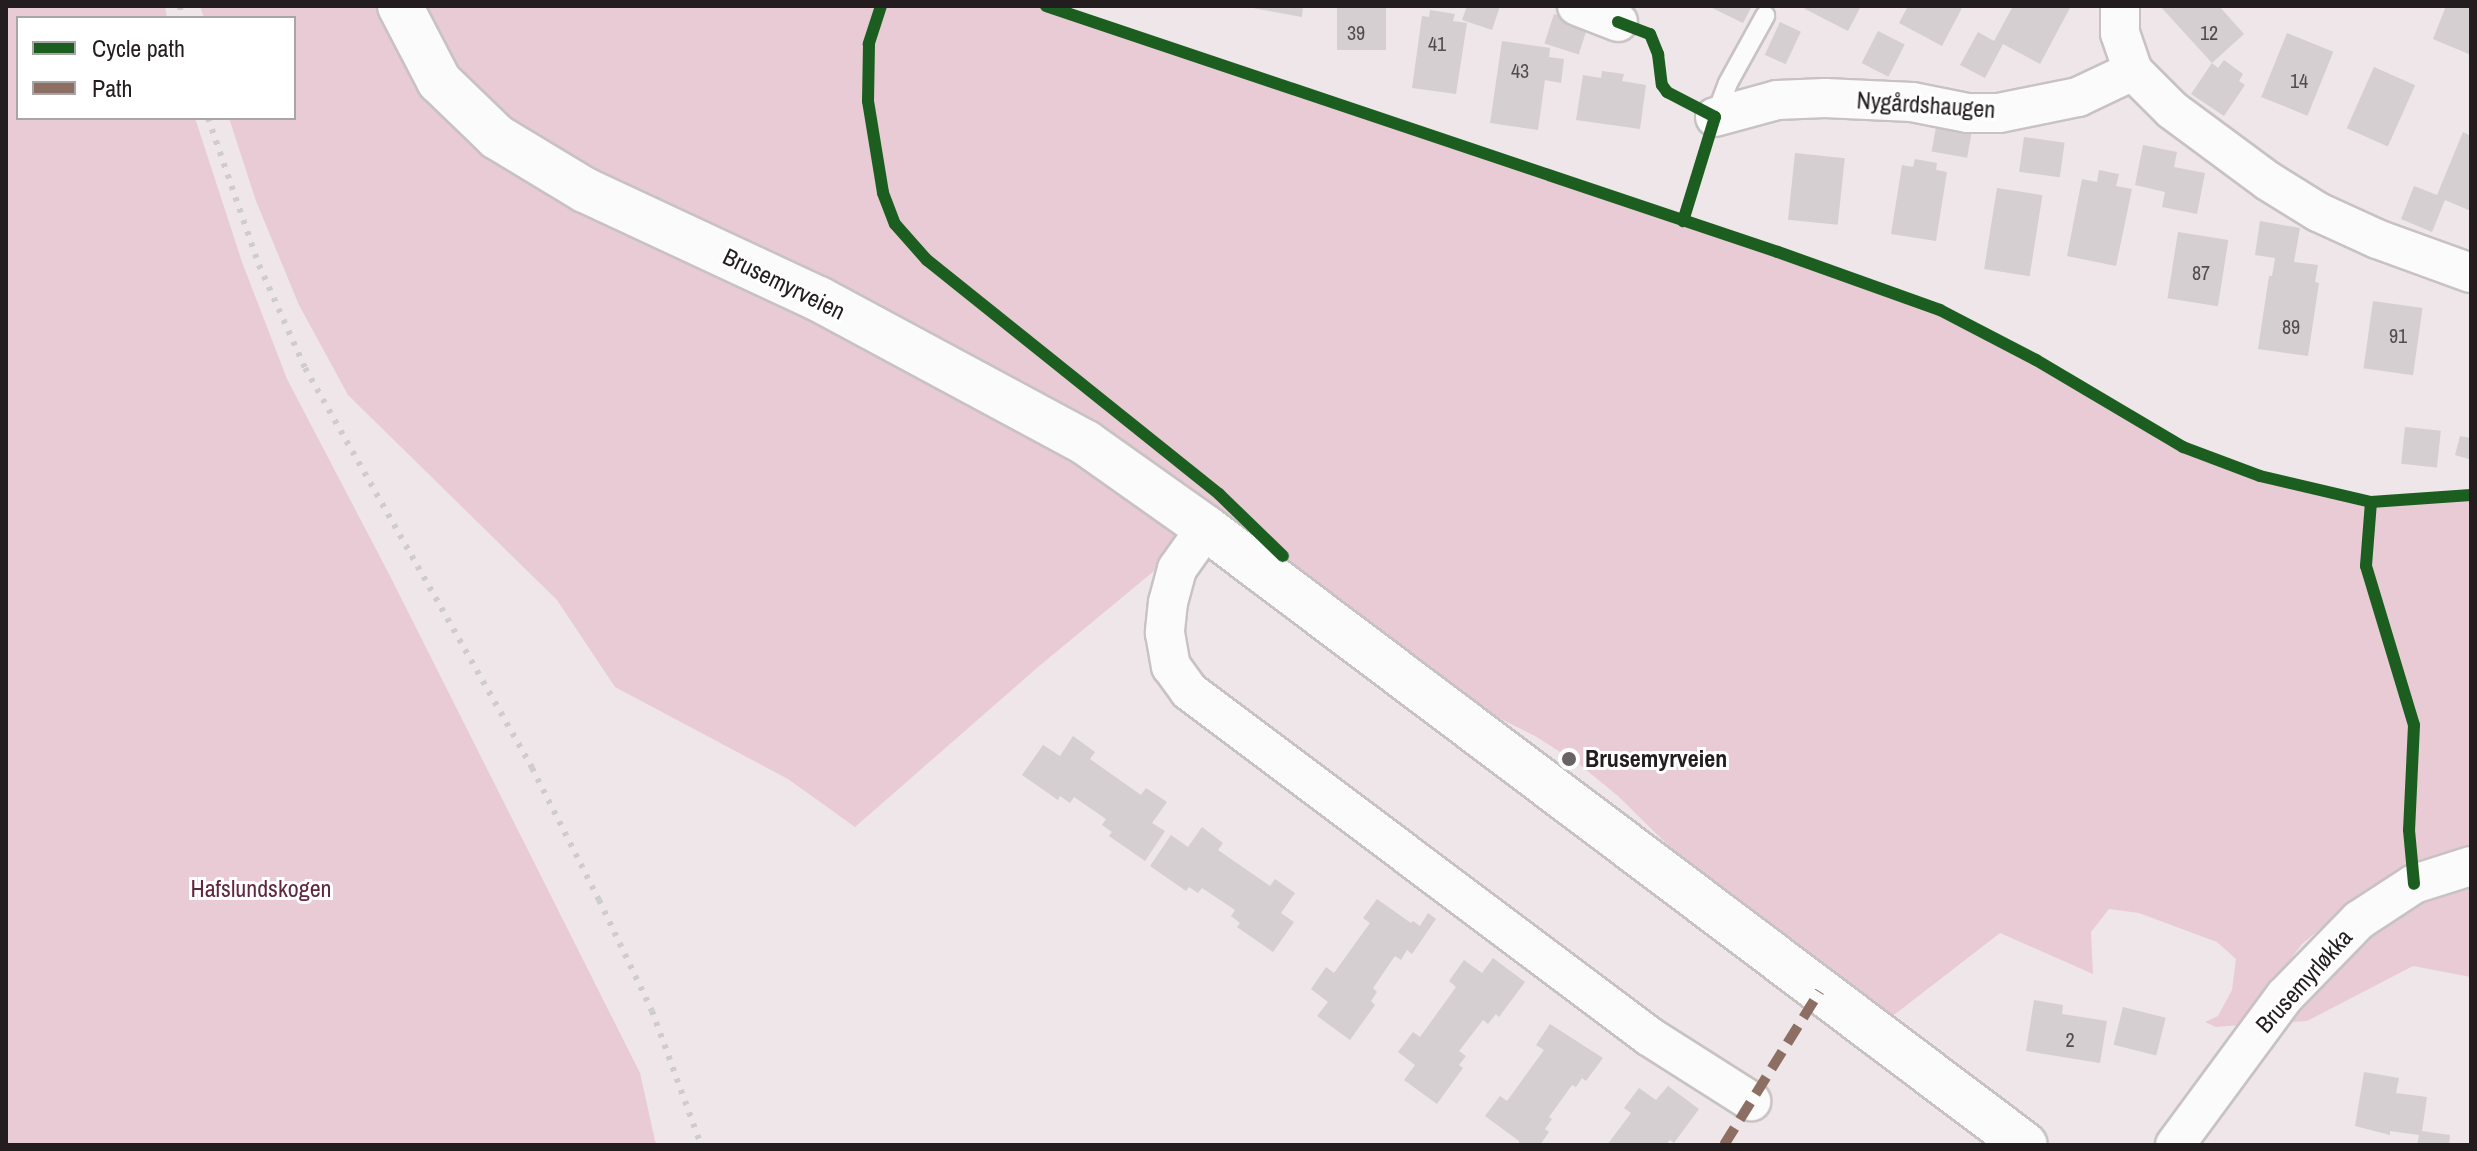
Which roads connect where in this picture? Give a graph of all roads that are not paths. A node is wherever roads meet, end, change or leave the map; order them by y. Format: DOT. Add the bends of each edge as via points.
graph roads {
  1 [pos="400,6"];
  2 [pos="1577,6"];
  3 [pos="2120,6"];
  4 [pos="1765,16"];
  5 [pos="1618,22"];
  6 [pos="2133,71"];
  7 [pos="1715,117"];
  8 [pos="2471,273"];
  9 [pos="1206,528"];
  10 [pos="2471,866"];
  11 [pos="1751,1101"];
  12 [pos="2025,1145"];
  13 [pos="2175,1145"];
  1 -- 9 [label="street, Brusemyrveien" via="439,81 497,137 585,190 819,299 1086,443"];
  2 -- 5 [label="street"];
  3 -- 6 [label="street" via="2120,33"];
  4 -- 7 [label="lane"];
  6 -- 7 [label="street, Nygårdshaugen" via="2078,97 2010,111 1967,113 1912,102 1825,98 1777,100"];
  6 -- 8 [label="street" via="2172,110 2318,212"];
  9 -- 11 [label="street" via="1177,569 1168,602 1165,633 1171,666 1189,691 1650,1037"];
  9 -- 12 [label="street, Brusemyrveien"];
  10 -- 13 [label="street, Brusemyrløkka" via="2414,884 2359,920 2285,996"];
}
